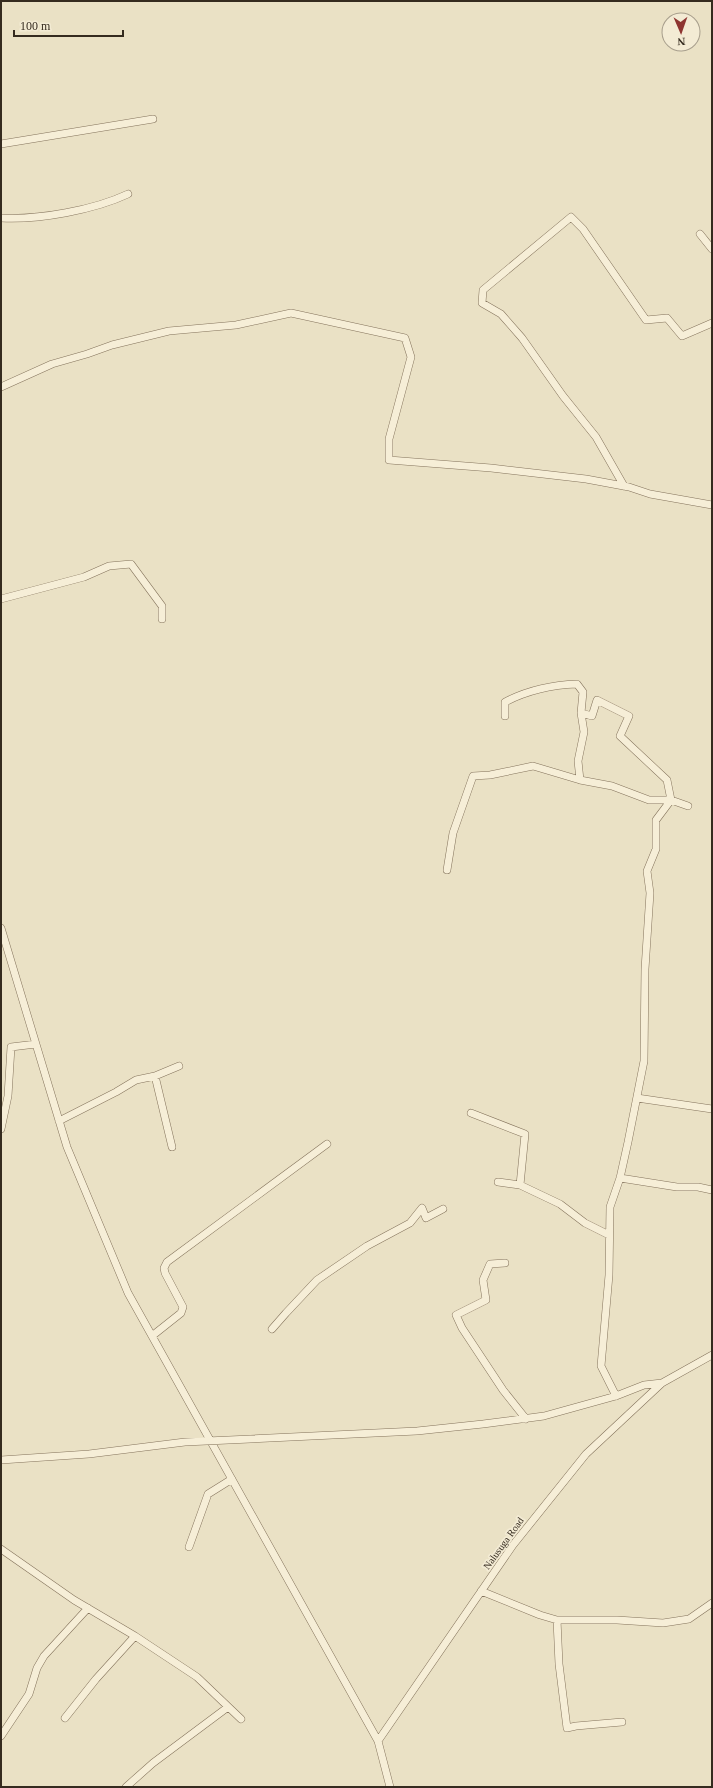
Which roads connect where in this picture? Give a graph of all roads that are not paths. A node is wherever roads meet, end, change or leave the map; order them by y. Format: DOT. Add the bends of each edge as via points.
graph roads {
  1 [pos="153,119"];
  2 [pos="1,144"];
  3 [pos="128,194"];
  4 [pos="1,218"];
  5 [pos="700,234"];
  6 [pos="712,249"];
  7 [pos="712,323"];
  8 [pos="1,387"];
  9 [pos="624,486"];
  10 [pos="712,505"];
  11 [pos="1,599"];
  12 [pos="162,619"];
  13 [pos="581,714"];
  14 [pos="505,716"];
  15 [pos="580,780"];
  16 [pos="671,800"];
  17 [pos="688,806"];
  18 [pos="447,870"];
  19 [pos="1,928"];
  20 [pos="36,1044"];
  21 [pos="179,1066"];
  22 [pos="155,1076"];
  23 [pos="637,1098"];
  24 [pos="712,1108"];
  25 [pos="471,1113"];
  26 [pos="59,1121"];
  27 [pos="1,1129"];
  28 [pos="327,1144"];
  29 [pos="172,1147"];
  30 [pos="620,1178"];
  31 [pos="498,1182"];
  32 [pos="520,1185"];
  33 [pos="712,1190"];
  34 [pos="443,1209"];
  35 [pos="609,1235"];
  36 [pos="504,1263"];
  37 [pos="272,1329"];
  38 [pos="152,1336"];
  39 [pos="712,1355"];
  40 [pos="662,1383"];
  41 [pos="616,1396"];
  42 [pos="526,1419"];
  43 [pos="211,1441"];
  44 [pos="1,1460"];
  45 [pos="232,1479"];
  46 [pos="189,1547"];
  47 [pos="1,1549"];
  48 [pos="481,1591"];
  49 [pos="712,1602"];
  50 [pos="88,1608"];
  51 [pos="557,1620"];
  52 [pos="135,1636"];
  53 [pos="228,1707"];
  54 [pos="65,1718"];
  55 [pos="240,1719"];
  56 [pos="622,1722"];
  57 [pos="1,1736"];
  58 [pos="378,1741"];
  59 [pos="126,1787"];
  60 [pos="390,1787"];
  1 -- 2 [label="street"];
  3 -- 4 [label="street" via="116,200 54,215 19,219"];
  5 -- 6 [label="street"];
  7 -- 9 [label="street" via="682,336 667,318 646,320 583,229 571,217 483,290 482,303 501,314 522,338 596,437"];
  8 -- 9 [label="street" via="52,364 112,345 169,331 236,325 291,313 405,338 411,357 389,439 389,460 541,474"];
  9 -- 10 [label="street" via="650,494"];
  11 -- 12 [label="street" via="84,577 109,566 131,564 162,606"];
  13 -- 14 [label="street" via="583,692 577,684 554,685 518,695 505,702"];
  13 -- 15 [label="street" via="584,732 578,761"];
  13 -- 16 [label="street" via="592,716 596,700 629,716 620,736 666,780"];
  15 -- 16 [label="street" via="612,786 649,800"];
  15 -- 18 [label="street" via="533,766 473,776 453,833"];
  16 -- 17 [label="street"];
  16 -- 23 [label="street" via="656,820 656,849 647,871 650,893 645,969 644,1061"];
  19 -- 20 [label="street"];
  20 -- 26 [label="street"];
  20 -- 27 [label="street" via="11,1047 8,1096"];
  21 -- 22 [label="street"];
  22 -- 26 [label="street" via="136,1080"];
  22 -- 29 [label="street"];
  23 -- 24 [label="street"];
  23 -- 30 [label="street"];
  25 -- 32 [label="street" via="525,1134"];
  26 -- 38 [label="street" via="66,1147 128,1293"];
  28 -- 38 [label="street" via="167,1262 165,1273 183,1307 181,1313"];
  30 -- 33 [label="street"];
  30 -- 35 [label="street" via="610,1207"];
  31 -- 32 [label="street"];
  32 -- 35 [label="street" via="560,1204 580,1220"];
  34 -- 37 [label="street" via="426,1218 422,1208 410,1223 367,1246 317,1280"];
  35 -- 41 [label="street" via="609,1275 601,1366"];
  36 -- 42 [label="street" via="490,1264 483,1280 486,1300 456,1315 503,1390"];
  38 -- 43 [label="street"];
  39 -- 40 [label="street, Nalusuga Road"];
  40 -- 41 [label="street" via="644,1385"];
  40 -- 48 [label="street, Nalusuga Road" via="586,1454 513,1545"];
  41 -- 42 [label="street"];
  42 -- 43 [label="street" via="417,1430"];
  43 -- 44 [label="street"];
  43 -- 45 [label="street"];
  45 -- 46 [label="street" via="208,1494"];
  45 -- 58 [label="street"];
  47 -- 50 [label="street"];
  48 -- 51 [label="street"];
  48 -- 58 [label="street, Nalusuga Road"];
  49 -- 51 [label="street" via="689,1619 663,1623"];
  50 -- 52 [label="street"];
  50 -- 57 [label="street" via="44,1656 37,1668 30,1694"];
  51 -- 56 [label="street" via="559,1664 567,1728"];
  52 -- 53 [label="street" via="197,1677"];
  52 -- 54 [label="street" via="96,1678"];
  53 -- 55 [label="street"];
  53 -- 59 [label="street" via="153,1763"];
  58 -- 60 [label="street"];
}
